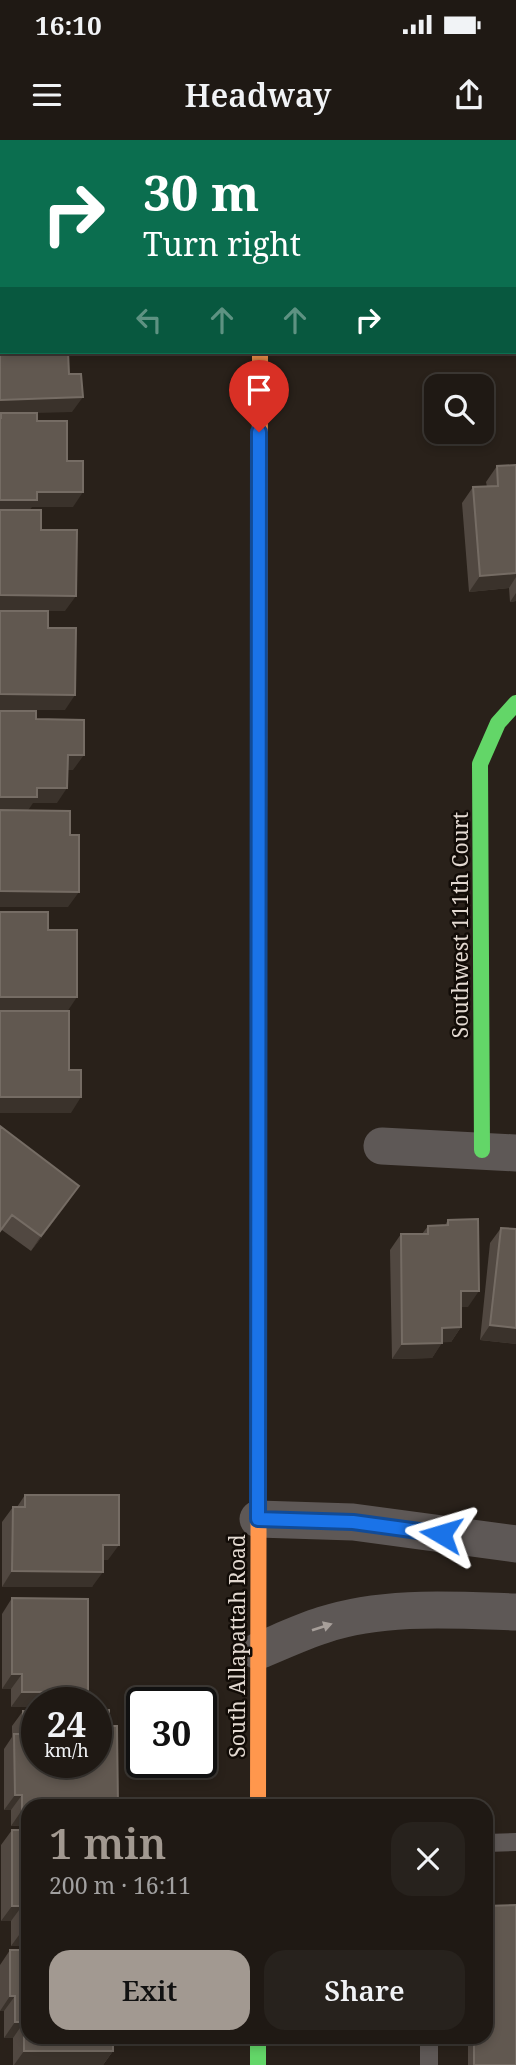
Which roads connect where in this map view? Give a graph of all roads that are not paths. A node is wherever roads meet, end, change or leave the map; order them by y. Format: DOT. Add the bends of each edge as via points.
graph roads {
  1 [pos="260,354"];
  2 [pos="513,706"];
  3 [pos="382,1146"];
  4 [pos="499,1151"];
  5 [pos="258,1519"];
  6 [pos="516,1544"];
  7 [pos="516,1612"];
  8 [pos="258,1651"];
  9 [pos="258,1799"];
  10 [pos="516,1842"];
  11 [pos="493,1843"];
  12 [pos="258,2044"];
  13 [pos="429,2044"];
  14 [pos="258,2065"];
  15 [pos="429,2065"];
  1 -- 5 [label="main road, South Allapattah Road"];
  2 -- 4 [label="main road, Southwest 111th Court" via="490,733 480,764"];
  3 -- 4 [label="street"];
  5 -- 6 [label="street" via="353,1522"];
  5 -- 8 [label="main road, South Allapattah Road"];
  8 -- 7 [label="street, one-way" via="325,1624 359,1616 394,1611"];
  8 -- 9 [label="main road, South Allapattah Road"];
  10 -- 11 [label="lane"];
  12 -- 14 [label="main road"];
  13 -- 15 [label="lane"];
}
